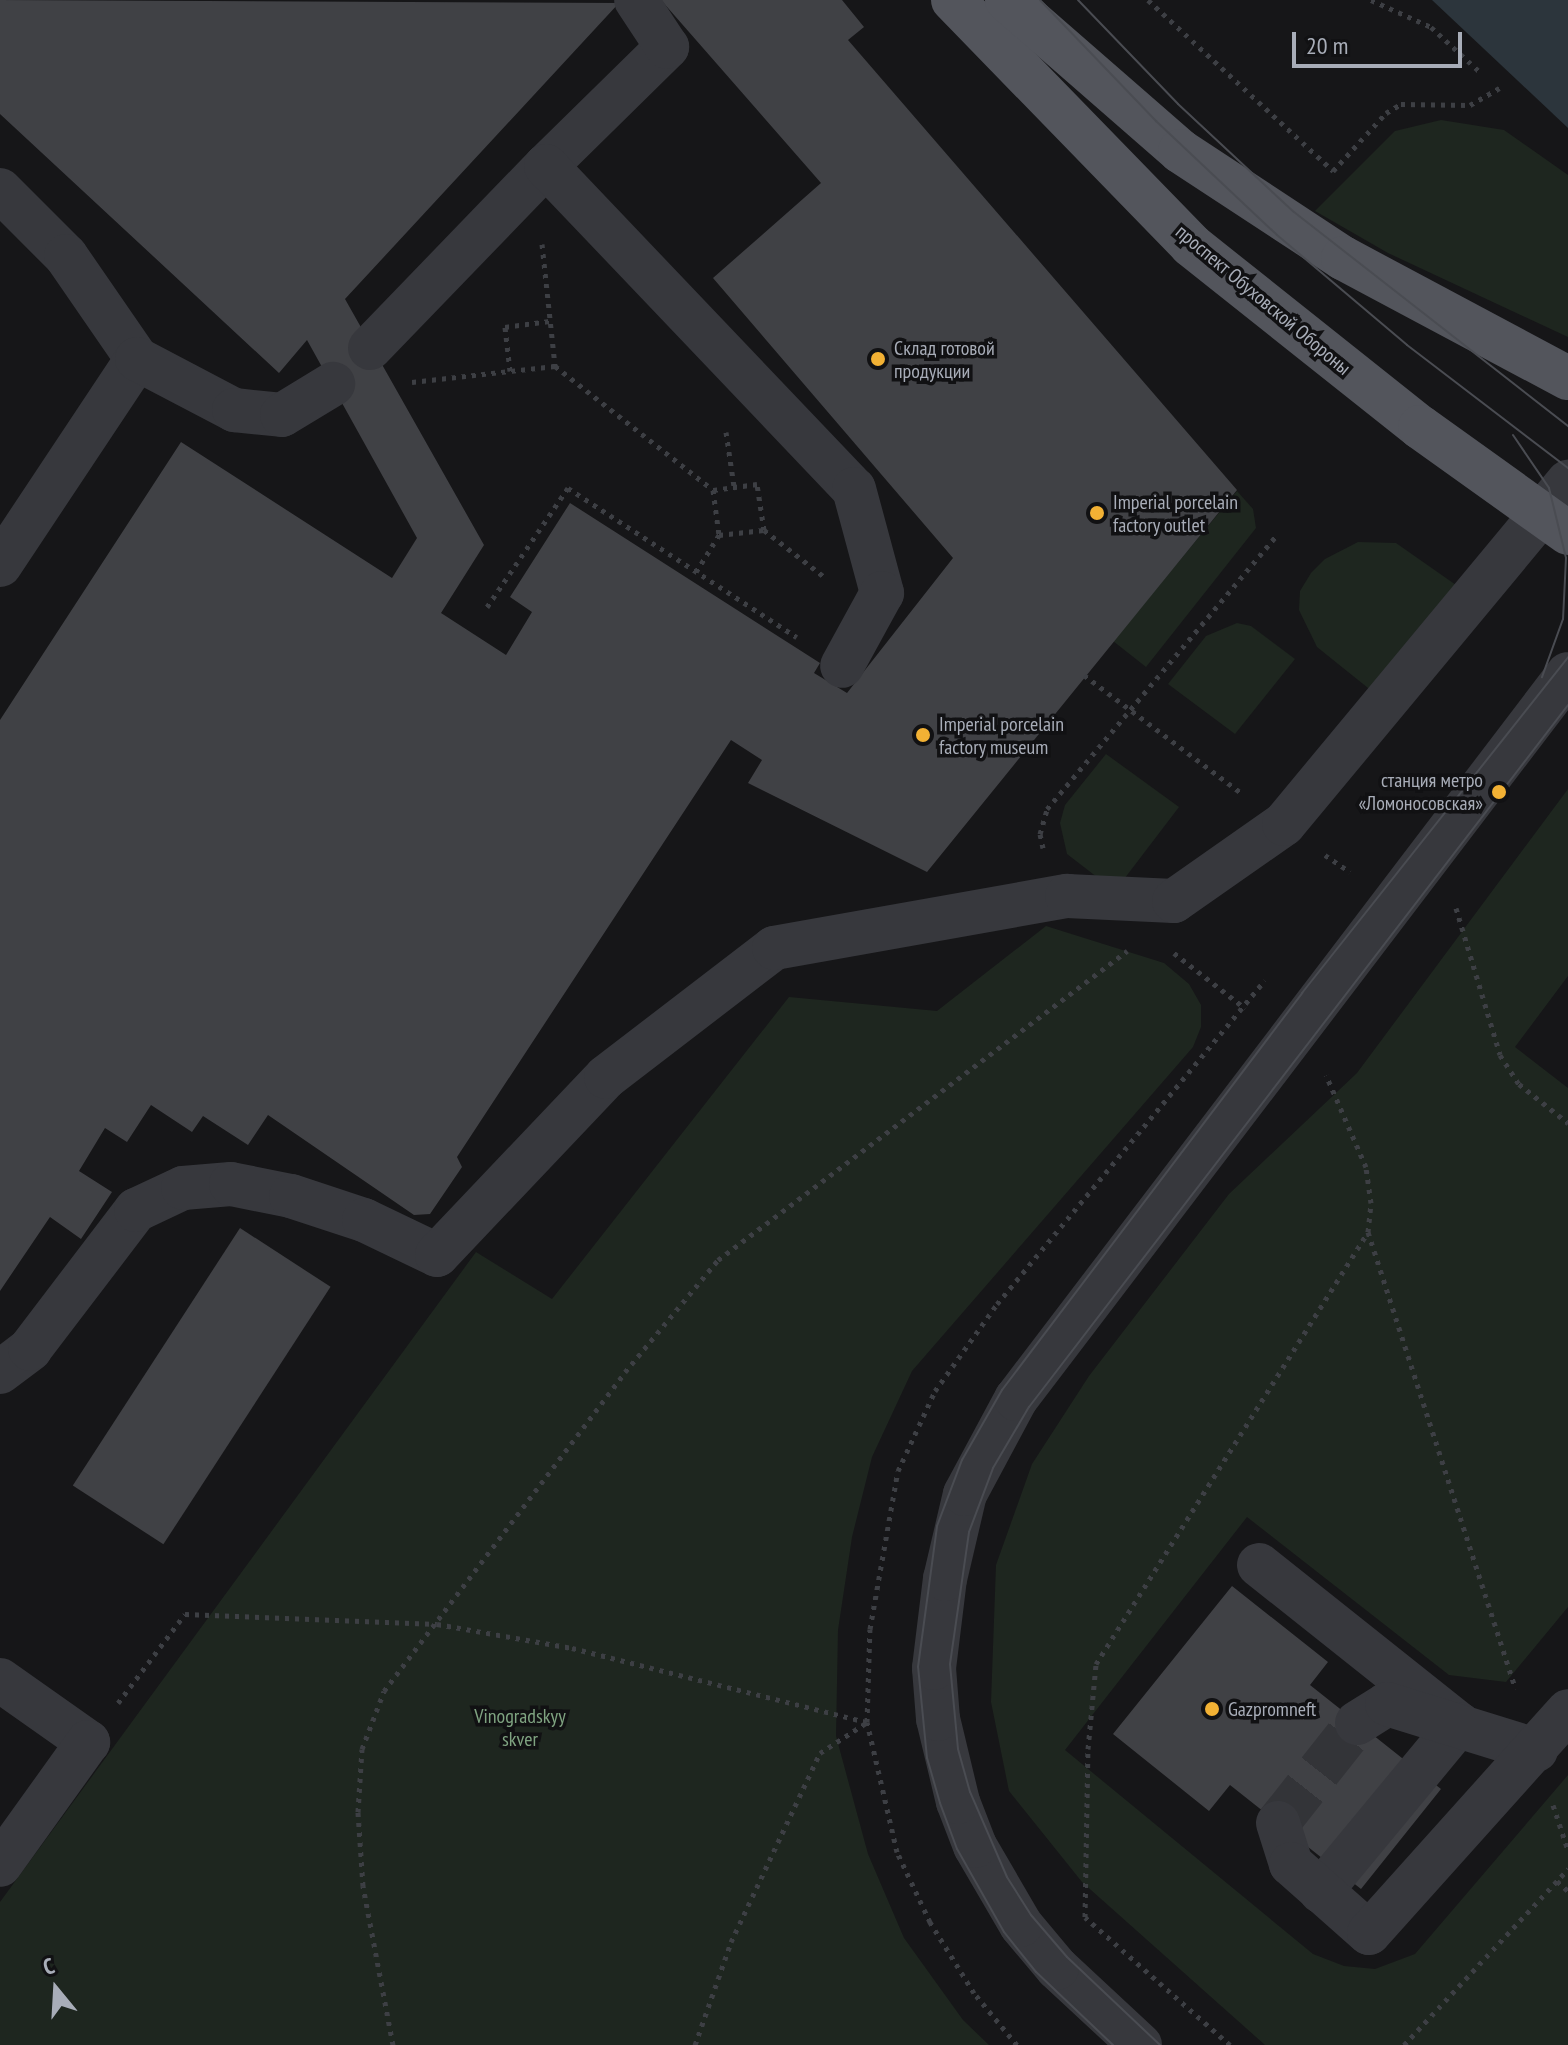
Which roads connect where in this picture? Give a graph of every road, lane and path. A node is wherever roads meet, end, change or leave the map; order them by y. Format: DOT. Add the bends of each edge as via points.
graph roads {
  1 [pos="636,0"];
  2 [pos="953,0"];
  3 [pos="1007,0"];
  4 [pos="1148,0"];
  5 [pos="1371,0"];
  6 [pos="1481,73"];
  7 [pos="1499,88"];
  8 [pos="546,166"];
  9 [pos="0,190"];
  10 [pos="550,321"];
  11 [pos="372,347"];
  12 [pos="137,359"];
  13 [pos="555,366"];
  14 [pos="510,371"];
  15 [pos="1568,378"];
  16 [pos="333,384"];
  17 [pos="713,490"];
  18 [pos="1560,510"];
  19 [pos="764,530"];
  20 [pos="719,535"];
  21 [pos="1275,537"];
  22 [pos="0,565"];
  23 [pos="696,572"];
  24 [pos="487,607"];
  25 [pos="870,614"];
  26 [pos="842,666"];
  27 [pos="1568,674"];
  28 [pos="1084,675"];
  29 [pos="1128,710"];
  30 [pos="1284,824"];
  31 [pos="1350,872"];
  32 [pos="1067,896"];
  33 [pos="1454,902"];
  34 [pos="1160,916"];
  35 [pos="1243,1007"];
  36 [pos="1568,1123"];
  37 [pos="1368,1232"];
  38 [pos="0,1372"];
  39 [pos="1259,1565"];
  40 [pos="437,1624"];
  41 [pos="0,1680"];
  42 [pos="1568,1711"];
  43 [pos="1357,1723"];
  44 [pos="1459,1724"];
  45 [pos="88,1742"];
  46 [pos="1536,1750"];
  47 [pos="1278,1823"];
  48 [pos="1568,1850"];
  49 [pos="0,1865"];
  50 [pos="1568,1869"];
  51 [pos="1557,1881"];
  52 [pos="1321,1891"];
  53 [pos="1568,1891"];
  54 [pos="393,2045"];
  55 [pos="695,2045"];
  56 [pos="1140,2045"];
  57 [pos="1404,2045"];
  1 -- 8 [label="street" via="667,47"];
  2 -- 18 [label="main road, проспект Обуховской Обороны" via="1191,245 1383,399"];
  3 -- 15 [label="main road" via="1180,151 1343,258"];
  4 -- 7 [label="path" via="1333,171 1386,113 1401,104 1470,105"];
  5 -- 6 [label="path" via="1431,27"];
  8 -- 10 [label="path" via="541,229"];
  8 -- 11 [label="street"];
  8 -- 25 [label="street" via="854,489 882,593"];
  9 -- 12 [label="street" via="66,256"];
  10 -- 13 [label="path"];
  10 -- 14 [label="path" via="505,327"];
  11 -- 14 [label="path" via="410,382"];
  12 -- 16 [label="street" via="234,410 282,415"];
  12 -- 22 [label="street"];
  13 -- 14 [label="path"];
  13 -- 17 [label="path"];
  17 -- 19 [label="path" via="757,484"];
  17 -- 20 [label="path"];
  18 -- 30 [label="street"];
  19 -- 20 [label="path"];
  19 -- 25 [label="path"];
  20 -- 23 [label="path"];
  21 -- 29 [label="path"];
  23 -- 24 [label="path" via="568,488"];
  23 -- 26 [label="path"];
  25 -- 26 [label="street"];
  27 -- 56 [label="street" via="1016,1399 980,1459 953,1538 934,1668 946,1759 975,1846 1021,1925 1057,1968"];
  28 -- 29 [label="path"];
  29 -- 30 [label="path"];
  29 -- 32 [label="path" via="1047,809 1040,834"];
  30 -- 31 [label="path"];
  30 -- 34 [label="street"];
  32 -- 34 [label="street"];
  32 -- 38 [label="street" via="774,948 606,1077 437,1255 364,1220 291,1196 231,1184 183,1188 136,1210 30,1349"];
  33 -- 36 [label="path" via="1500,1055 1519,1084"];
  34 -- 35 [label="path"];
  34 -- 40 [label="path" via="1113,965 718,1260 625,1372"];
  37 -- 46 [label="path"];
  39 -- 44 [label="street"];
  40 -- 45 [label="path" via="185,1614"];
  40 -- 54 [label="path" via="384,1691 362,1749 358,1812 363,1886"];
  40 -- 55 [label="path" via="572,1648 867,1722 820,1753 731,1942"];
  41 -- 45 [label="street"];
  42 -- 46 [label="street"];
  43 -- 44 [label="street" via="1387,1704"];
  44 -- 46 [label="street"];
  44 -- 52 [label="street"];
  45 -- 49 [label="street"];
  46 -- 48 [label="path"];
  46 -- 52 [label="street" via="1369,1933"];
  47 -- 52 [label="street" via="1291,1864"];
  50 -- 51 [label="path"];
  51 -- 53 [label="path"];
  51 -- 57 [label="path"];
}
